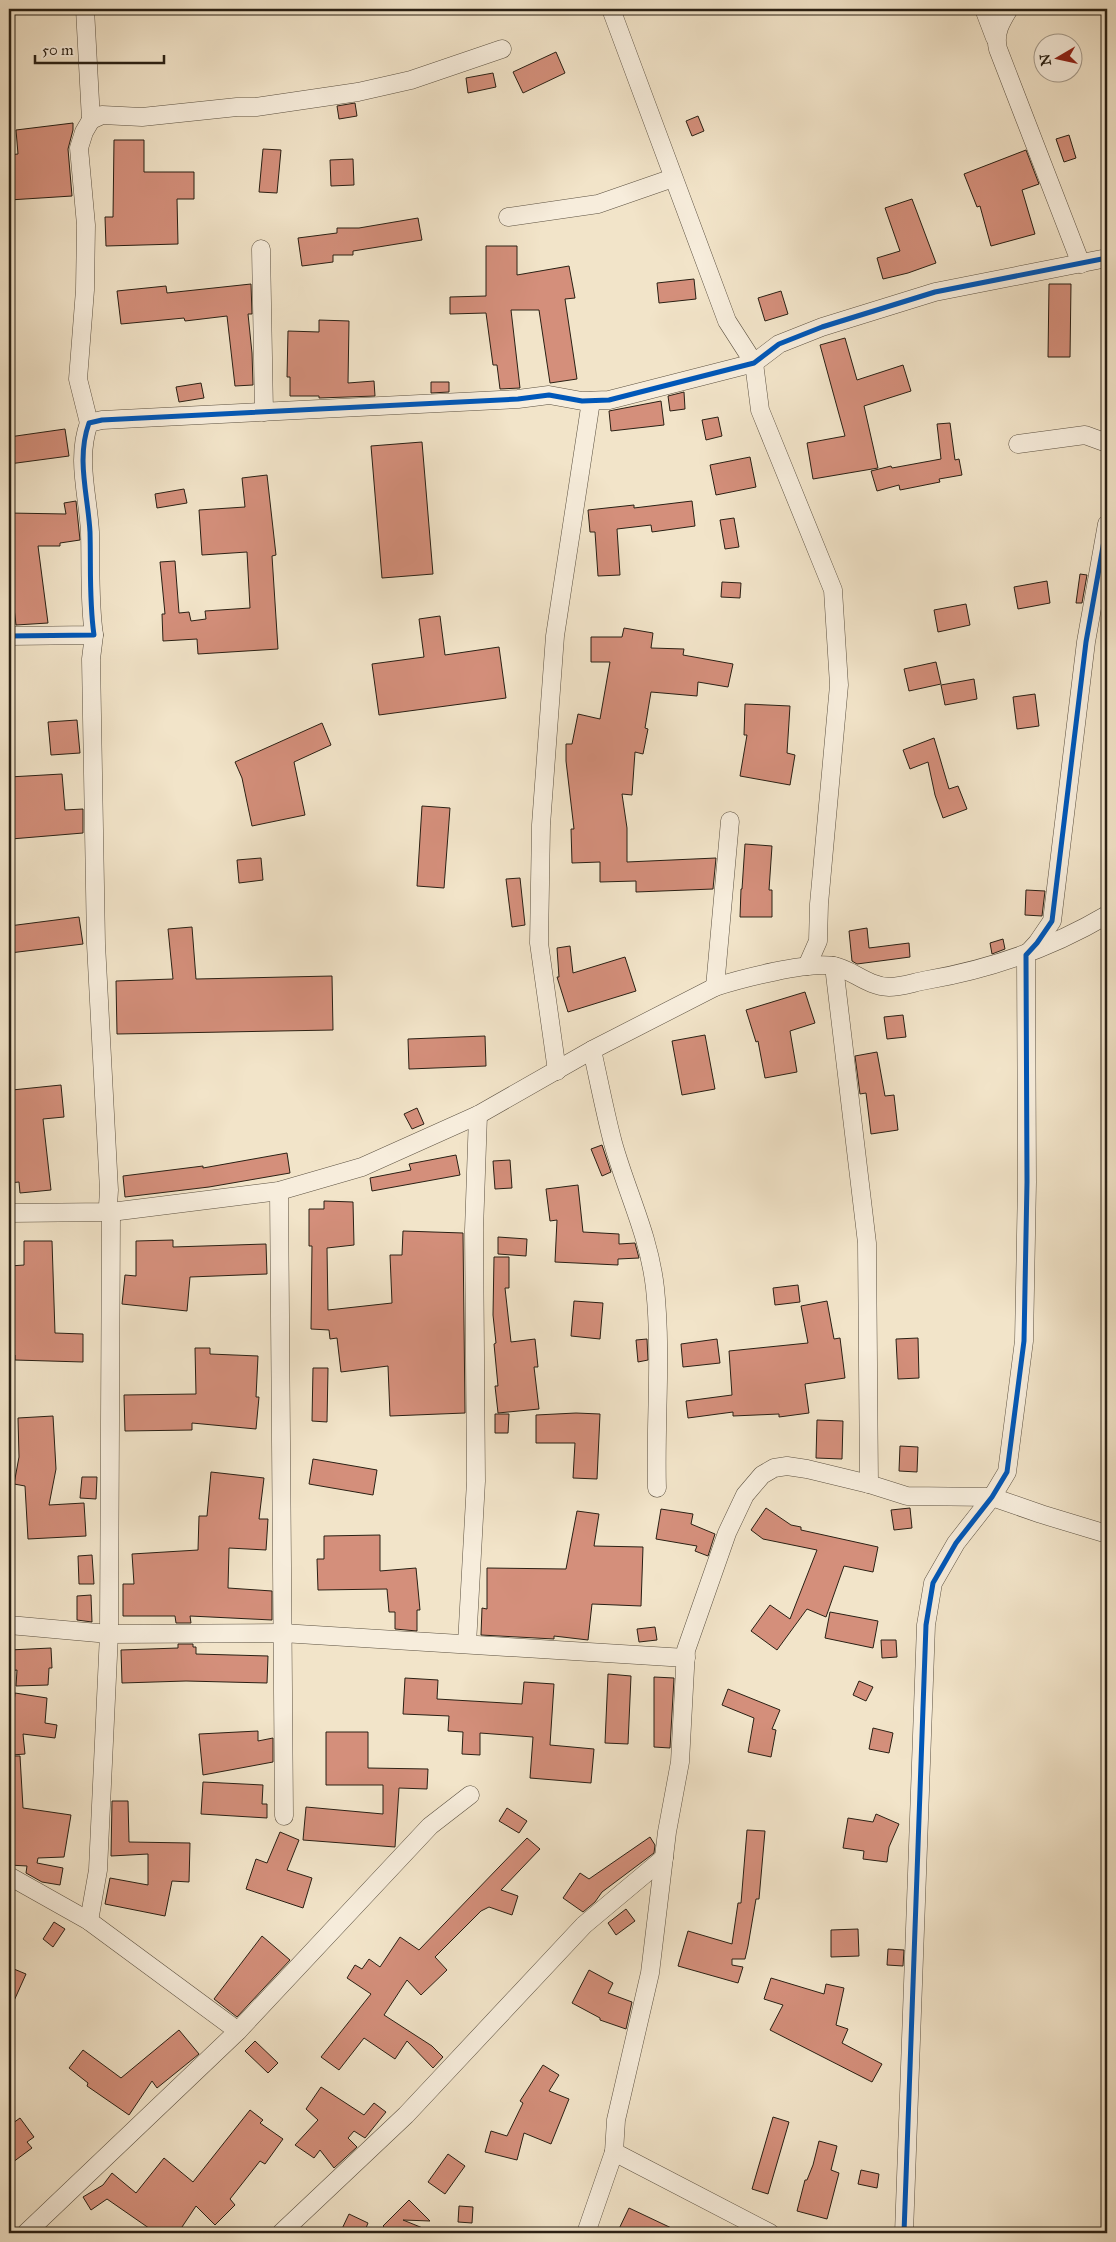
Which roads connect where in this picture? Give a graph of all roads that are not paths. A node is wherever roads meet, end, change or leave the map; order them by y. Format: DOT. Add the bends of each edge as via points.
graph roads {
  1 [pos="85,9"];
  2 [pos="612,9"];
  3 [pos="984,9"];
  4 [pos="1009,9"];
  5 [pos="995,38"];
  6 [pos="502,49"];
  7 [pos="91,120"];
  8 [pos="673,178"];
  9 [pos="508,217"];
  10 [pos="262,249"];
  11 [pos="1107,258"];
  12 [pos="1080,264"];
  13 [pos="754,363"];
  14 [pos="591,401"];
  15 [pos="264,412"];
  16 [pos="89,423"];
  17 [pos="1107,443"];
  18 [pos="1018,444"];
  19 [pos="1107,524"];
  20 [pos="94,635"];
  21 [pos="9,636"];
  22 [pos="730,821"];
  23 [pos="1105,919"];
  24 [pos="1026,955"];
  25 [pos="807,966"];
  26 [pos="834,966"];
  27 [pos="714,987"];
  28 [pos="592,1050"];
  29 [pos="557,1070"];
  30 [pos="478,1115"];
  31 [pos="279,1191"];
  32 [pos="111,1212"];
  33 [pos="9,1213"];
  34 [pos="869,1484"];
  35 [pos="657,1488"];
  36 [pos="992,1497"];
  37 [pos="1107,1534"];
  38 [pos="9,1625"];
  39 [pos="282,1633"];
  40 [pos="108,1634"];
  41 [pos="466,1644"];
  42 [pos="686,1658"];
  43 [pos="470,1795"];
  44 [pos="284,1816"];
  45 [pos="664,1858"];
  46 [pos="9,1876"];
  47 [pos="89,1921"];
  48 [pos="238,2031"];
  49 [pos="614,2152"];
  50 [pos="26,2233"];
  51 [pos="281,2233"];
  52 [pos="586,2233"];
  53 [pos="770,2233"];
  54 [pos="904,2233"];
  1 -- 7 [label="street"];
  2 -- 8 [label="street"];
  3 -- 5 [label="street"];
  4 -- 5 [label="street"];
  5 -- 12 [label="street"];
  6 -- 7 [label="street" via="411,80 358,92 256,107 142,116 102,115"];
  7 -- 16 [label="street" via="79,148 86,225 78,380"];
  8 -- 9 [label="street" via="598,204"];
  8 -- 13 [label="street" via="727,321"];
  10 -- 15 [label="street"];
  11 -- 12 [label="street"];
  12 -- 13 [label="street" via="935,292 822,326 779,344"];
  13 -- 14 [label="street" via="608,400"];
  13 -- 25 [label="street" via="760,410 833,590 839,685 818,942"];
  14 -- 15 [label="street" via="549,395"];
  14 -- 29 [label="street" via="555,636 541,825 539,943"];
  15 -- 16 [label="street"];
  16 -- 20 [label="street" via="84,436 82,470 90,530"];
  17 -- 18 [label="street" via="1085,435"];
  19 -- 24 [label="street" via="1086,642 1052,921"];
  20 -- 21 [label="street"];
  20 -- 32 [label="street" via="91,659 96,944 110,1190 108,1206"];
  22 -- 27 [label="street"];
  23 -- 24 [label="street"];
  24 -- 26 [label="street" via="963,974 890,987 870,983"];
  24 -- 36 [label="street" via="1024,1341 1007,1472"];
  25 -- 26 [label="street"];
  25 -- 27 [label="street"];
  26 -- 34 [label="street" via="868,1243"];
  27 -- 28 [label="street"];
  28 -- 29 [label="street"];
  28 -- 35 [label="street" via="613,1143 646,1237 655,1288 659,1369"];
  29 -- 30 [label="street"];
  30 -- 31 [label="street" via="362,1167"];
  30 -- 41 [label="street" via="474,1230 476,1481"];
  31 -- 32 [label="street"];
  31 -- 39 [label="street"];
  32 -- 33 [label="street"];
  32 -- 40 [label="street"];
  34 -- 36 [label="street" via="907,1496"];
  34 -- 42 [label="street" via="788,1466 774,1468 762,1475 745,1495 727,1533"];
  36 -- 37 [label="street"];
  36 -- 54 [label="street" via="956,1543 933,1584 926,1625"];
  38 -- 40 [label="street"];
  39 -- 40 [label="street"];
  39 -- 41 [label="street"];
  39 -- 44 [label="street"];
  40 -- 47 [label="street" via="98,1870"];
  41 -- 42 [label="street"];
  42 -- 45 [label="street" via="680,1762"];
  43 -- 48 [label="street" via="430,1826"];
  45 -- 49 [label="street" via="650,1973 616,2120"];
  45 -- 51 [label="street" via="584,1925 406,2115"];
  46 -- 47 [label="street"];
  47 -- 48 [label="street"];
  48 -- 50 [label="street"];
  49 -- 52 [label="street"];
  49 -- 53 [label="street"];
}
